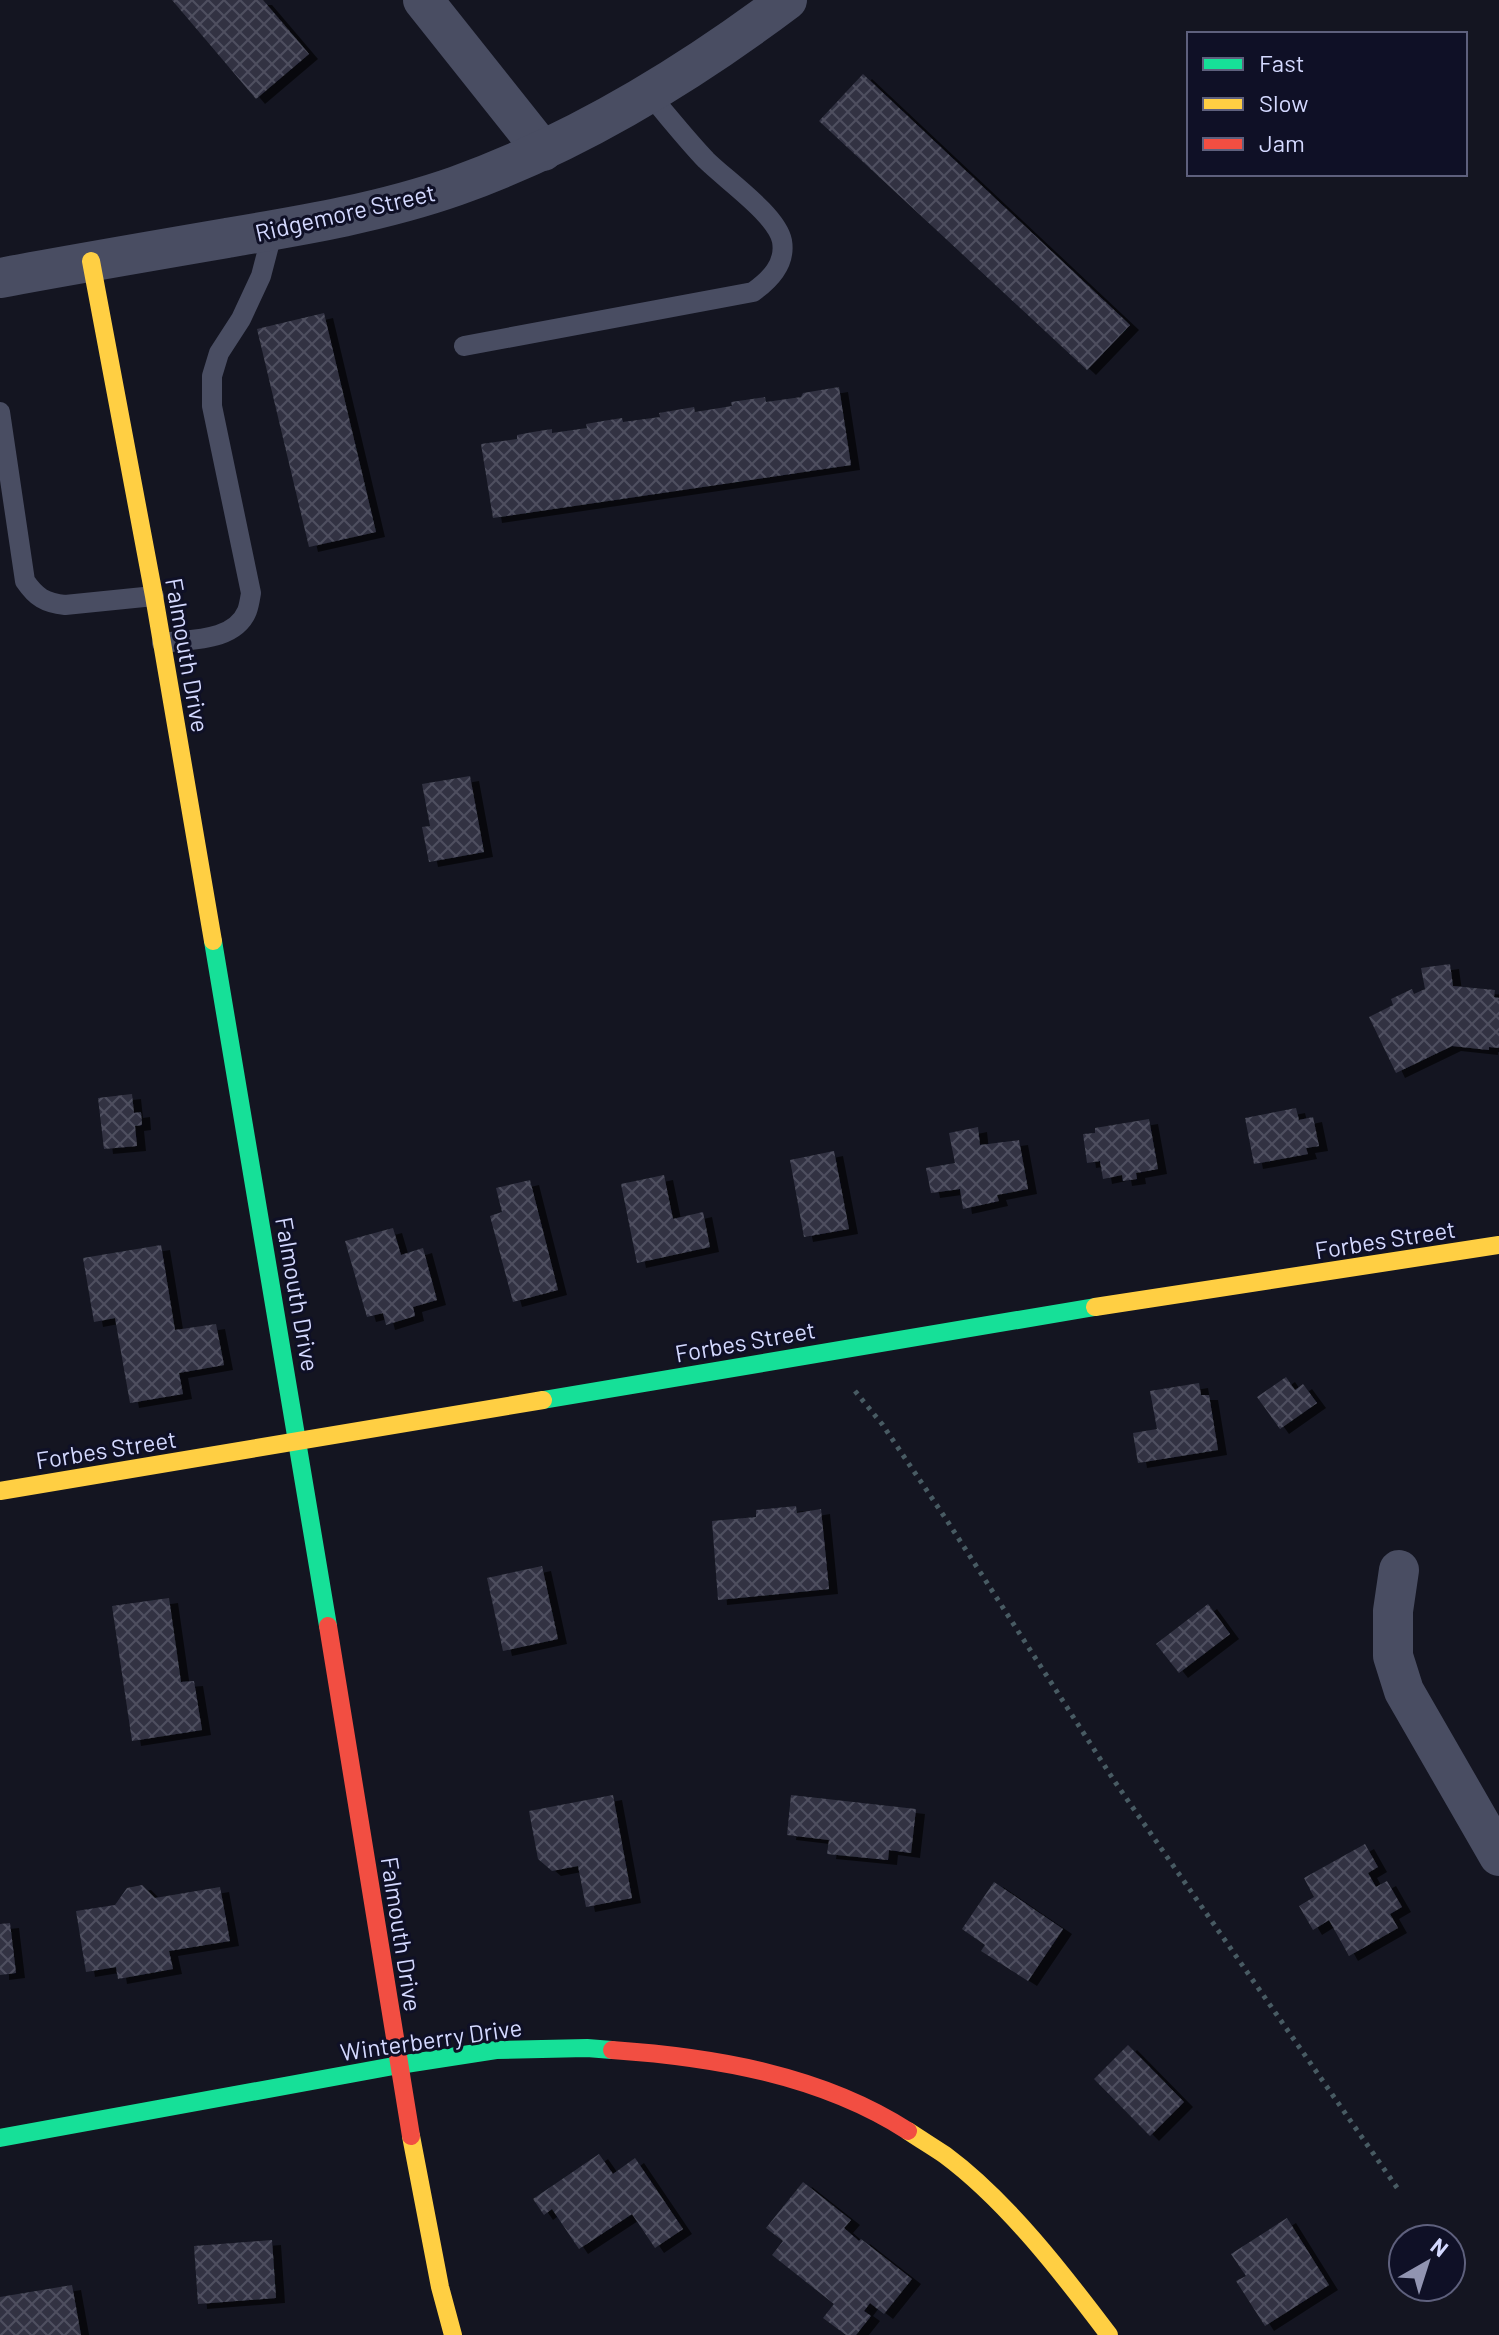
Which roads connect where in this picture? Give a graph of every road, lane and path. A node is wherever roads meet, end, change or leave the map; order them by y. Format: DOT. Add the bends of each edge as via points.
graph roads {
  1 [pos="423,0"];
  2 [pos="787,0"];
  3 [pos="649,94"];
  4 [pos="543,151"];
  5 [pos="273,230"];
  6 [pos="91,261"];
  7 [pos="0,278"];
  8 [pos="464,346"];
  9 [pos="0,412"];
  10 [pos="154,596"];
  11 [pos="162,643"];
  12 [pos="1499,1245"];
  13 [pos="825,1352"];
  14 [pos="299,1442"];
  15 [pos="0,1491"];
  16 [pos="1399,1570"];
  17 [pos="1499,1856"];
  18 [pos="399,2065"];
  19 [pos="0,2138"];
  20 [pos="1400,2192"];
  21 [pos="453,2335"];
  22 [pos="1109,2335"];
  1 -- 4 [label="street"];
  2 -- 3 [label="street, Ridgemore Street"];
  3 -- 4 [label="street, Ridgemore Street"];
  3 -- 8 [label="lane" via="707,161 774,222 782,242 780,262 770,280 753,292"];
  4 -- 5 [label="street, Ridgemore Street" via="456,186 362,213"];
  5 -- 6 [label="street, Ridgemore Street"];
  5 -- 11 [label="lane" via="261,276 212,376 212,406 251,593 246,614 218,636"];
  6 -- 7 [label="street, Ridgemore Street"];
  6 -- 10 [label="street, Falmouth Drive"];
  9 -- 10 [label="lane" via="25,581 36,597 65,605"];
  10 -- 11 [label="street, Falmouth Drive"];
  11 -- 14 [label="street, Falmouth Drive"];
  12 -- 13 [label="street, Forbes Street"];
  13 -- 14 [label="street, Forbes Street"];
  13 -- 20 [label="path" via="898,1448 1115,1782"];
  14 -- 15 [label="street, Forbes Street"];
  14 -- 18 [label="street, Falmouth Drive"];
  16 -- 17 [label="street" via="1393,1656 1404,1691"];
  18 -- 19 [label="street, Winterberry Drive"];
  18 -- 21 [label="street, Falmouth Drive"];
  18 -- 22 [label="street, Winterberry Drive" via="496,2050 587,2048 661,2053 761,2070 827,2090 889,2119 946,2156 998,2202"];
}
